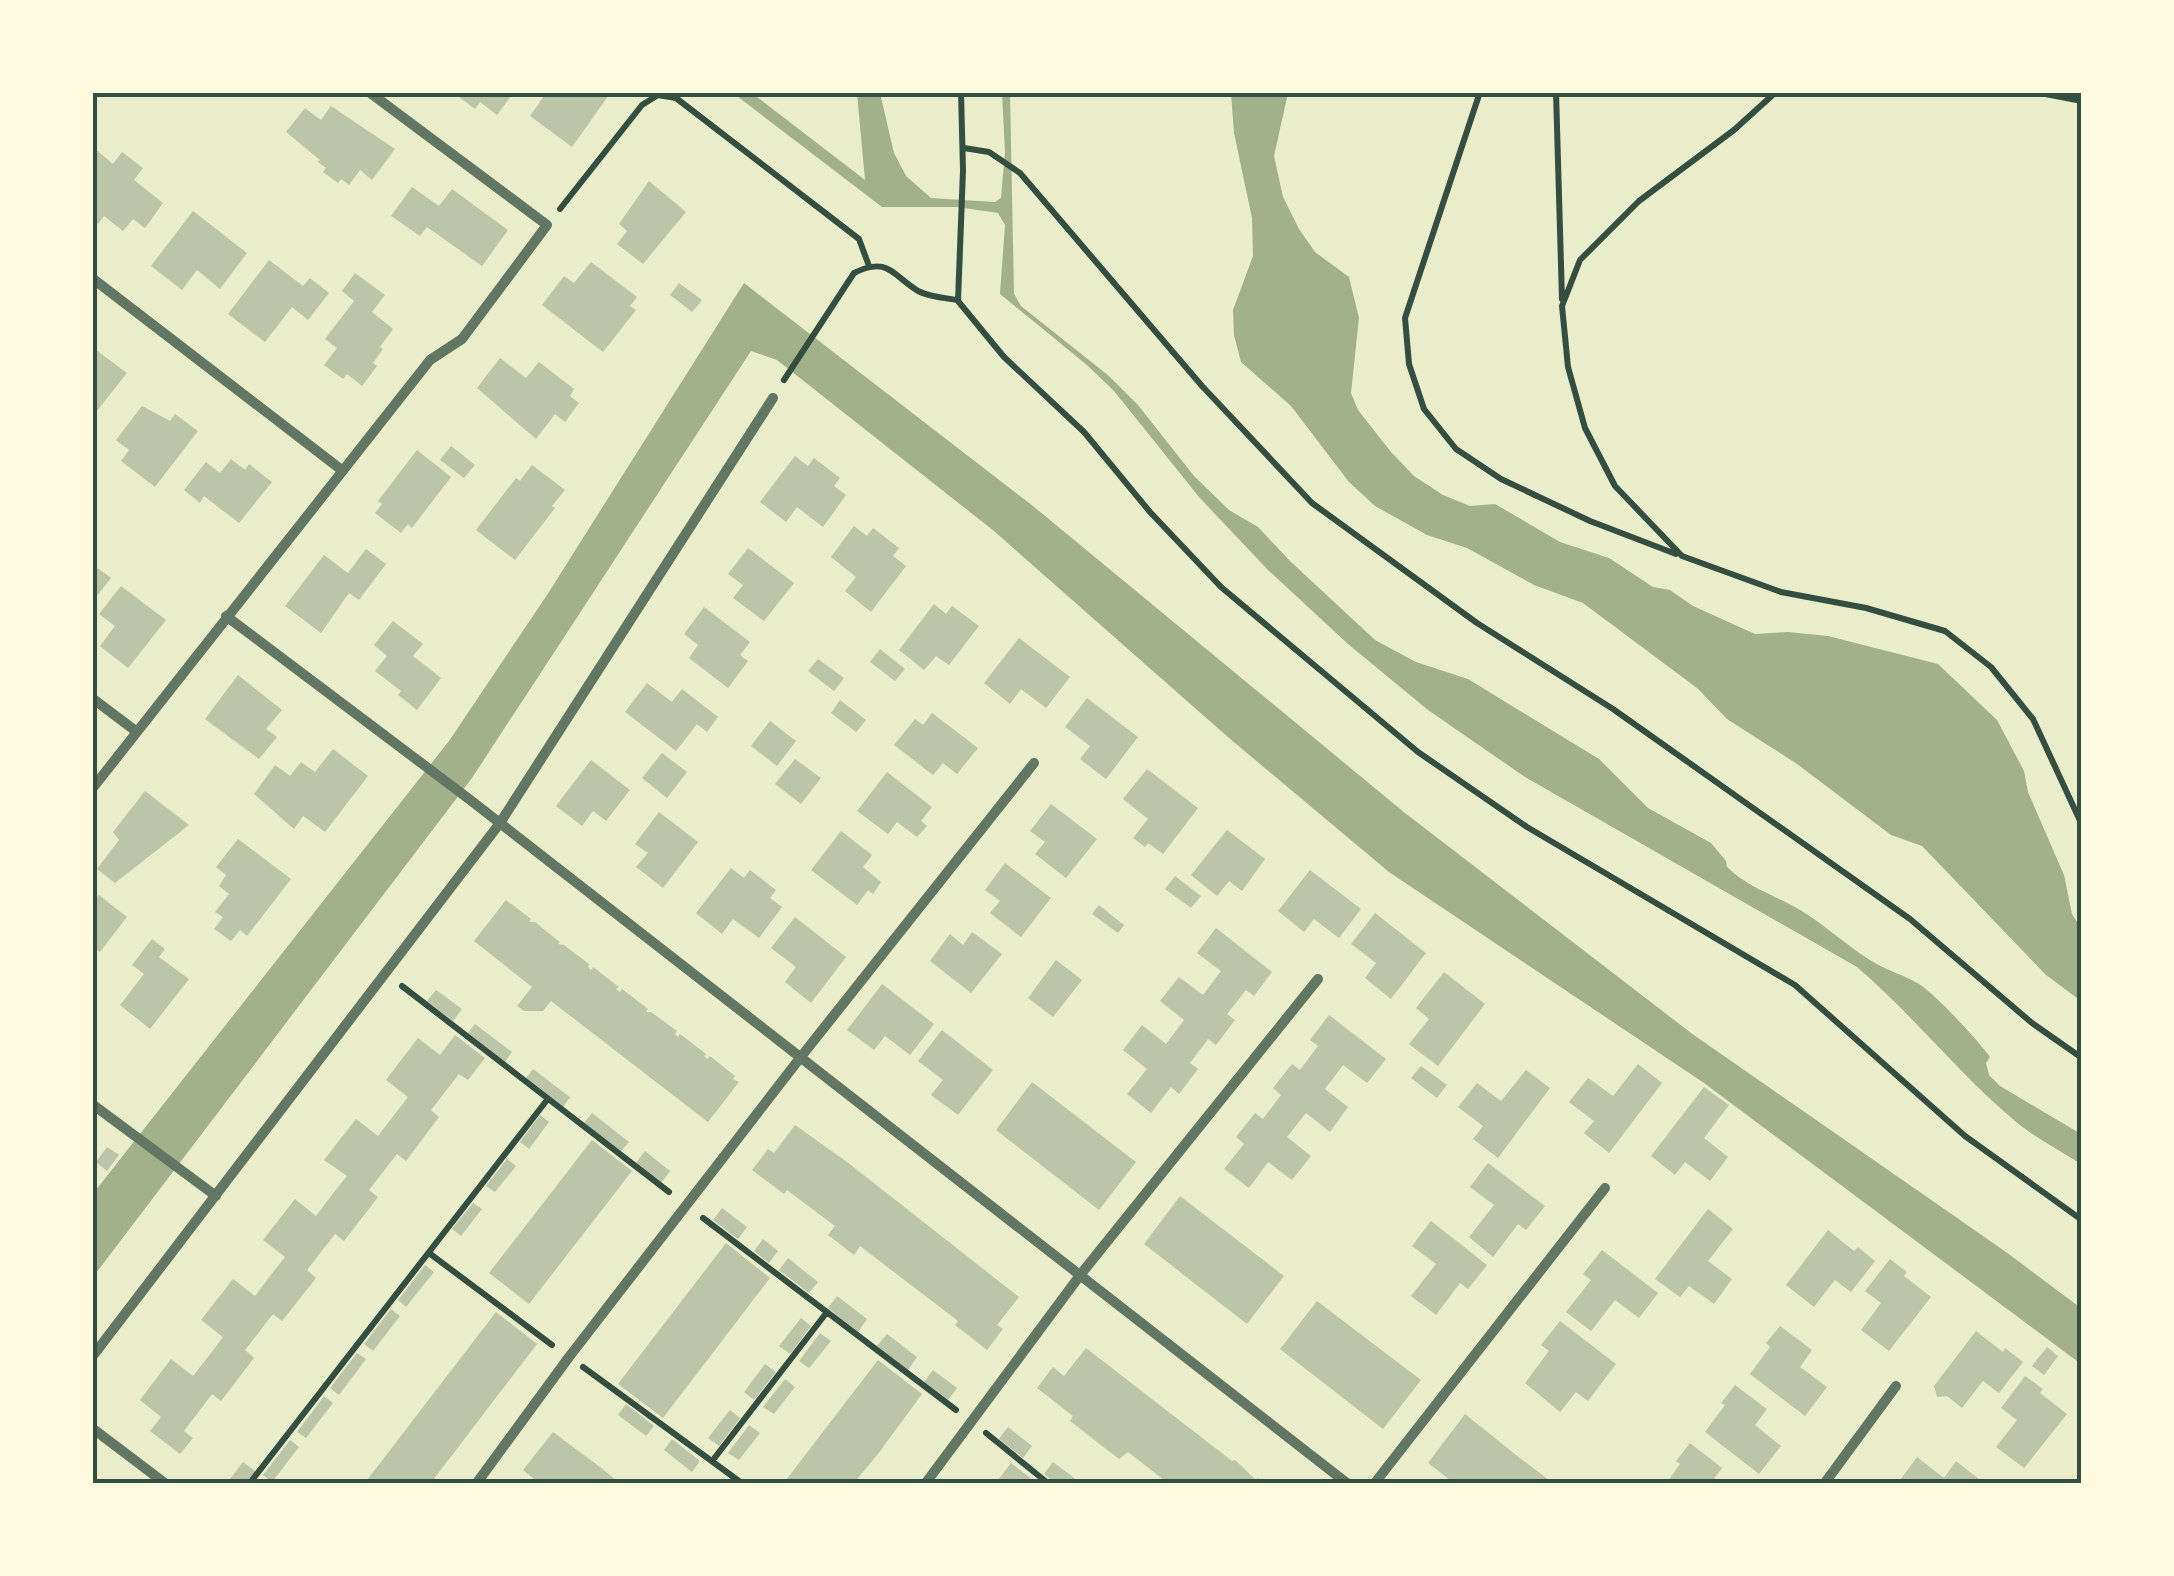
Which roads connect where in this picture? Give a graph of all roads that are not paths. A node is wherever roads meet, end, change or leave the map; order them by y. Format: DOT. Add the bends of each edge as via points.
graph roads {
  1 [pos="369,92"];
  2 [pos="92,278"];
  3 [pos="772,398"];
  4 [pos="344,471"];
  5 [pos="226,616"];
  6 [pos="92,698"];
  7 [pos="136,732"];
  8 [pos="1034,763"];
  9 [pos="92,789"];
  10 [pos="500,823"];
  11 [pos="1318,979"];
  12 [pos="800,1058"];
  13 [pos="92,1104"];
  14 [pos="1605,1188"];
  15 [pos="216,1196"];
  16 [pos="1081,1274"];
  17 [pos="92,1357"];
  18 [pos="1896,1386"];
  19 [pos="92,1428"];
  20 [pos="166,1484"];
  21 [pos="476,1484"];
  22 [pos="925,1484"];
  23 [pos="1348,1484"];
  24 [pos="1374,1484"];
  25 [pos="1824,1484"];
  1 -- 4 [label="street" via="547,225 462,339 430,360"];
  2 -- 4 [label="street"];
  3 -- 10 [label="street"];
  4 -- 5 [label="street"];
  5 -- 7 [label="street"];
  5 -- 10 [label="street"];
  6 -- 7 [label="street"];
  7 -- 9 [label="street"];
  8 -- 12 [label="street"];
  10 -- 12 [label="street"];
  10 -- 15 [label="street"];
  11 -- 16 [label="street"];
  12 -- 16 [label="street"];
  12 -- 21 [label="street"];
  13 -- 15 [label="street"];
  14 -- 24 [label="street"];
  15 -- 17 [label="street"];
  16 -- 22 [label="street"];
  16 -- 23 [label="street"];
  18 -- 25 [label="street"];
  19 -- 20 [label="street"];
}
